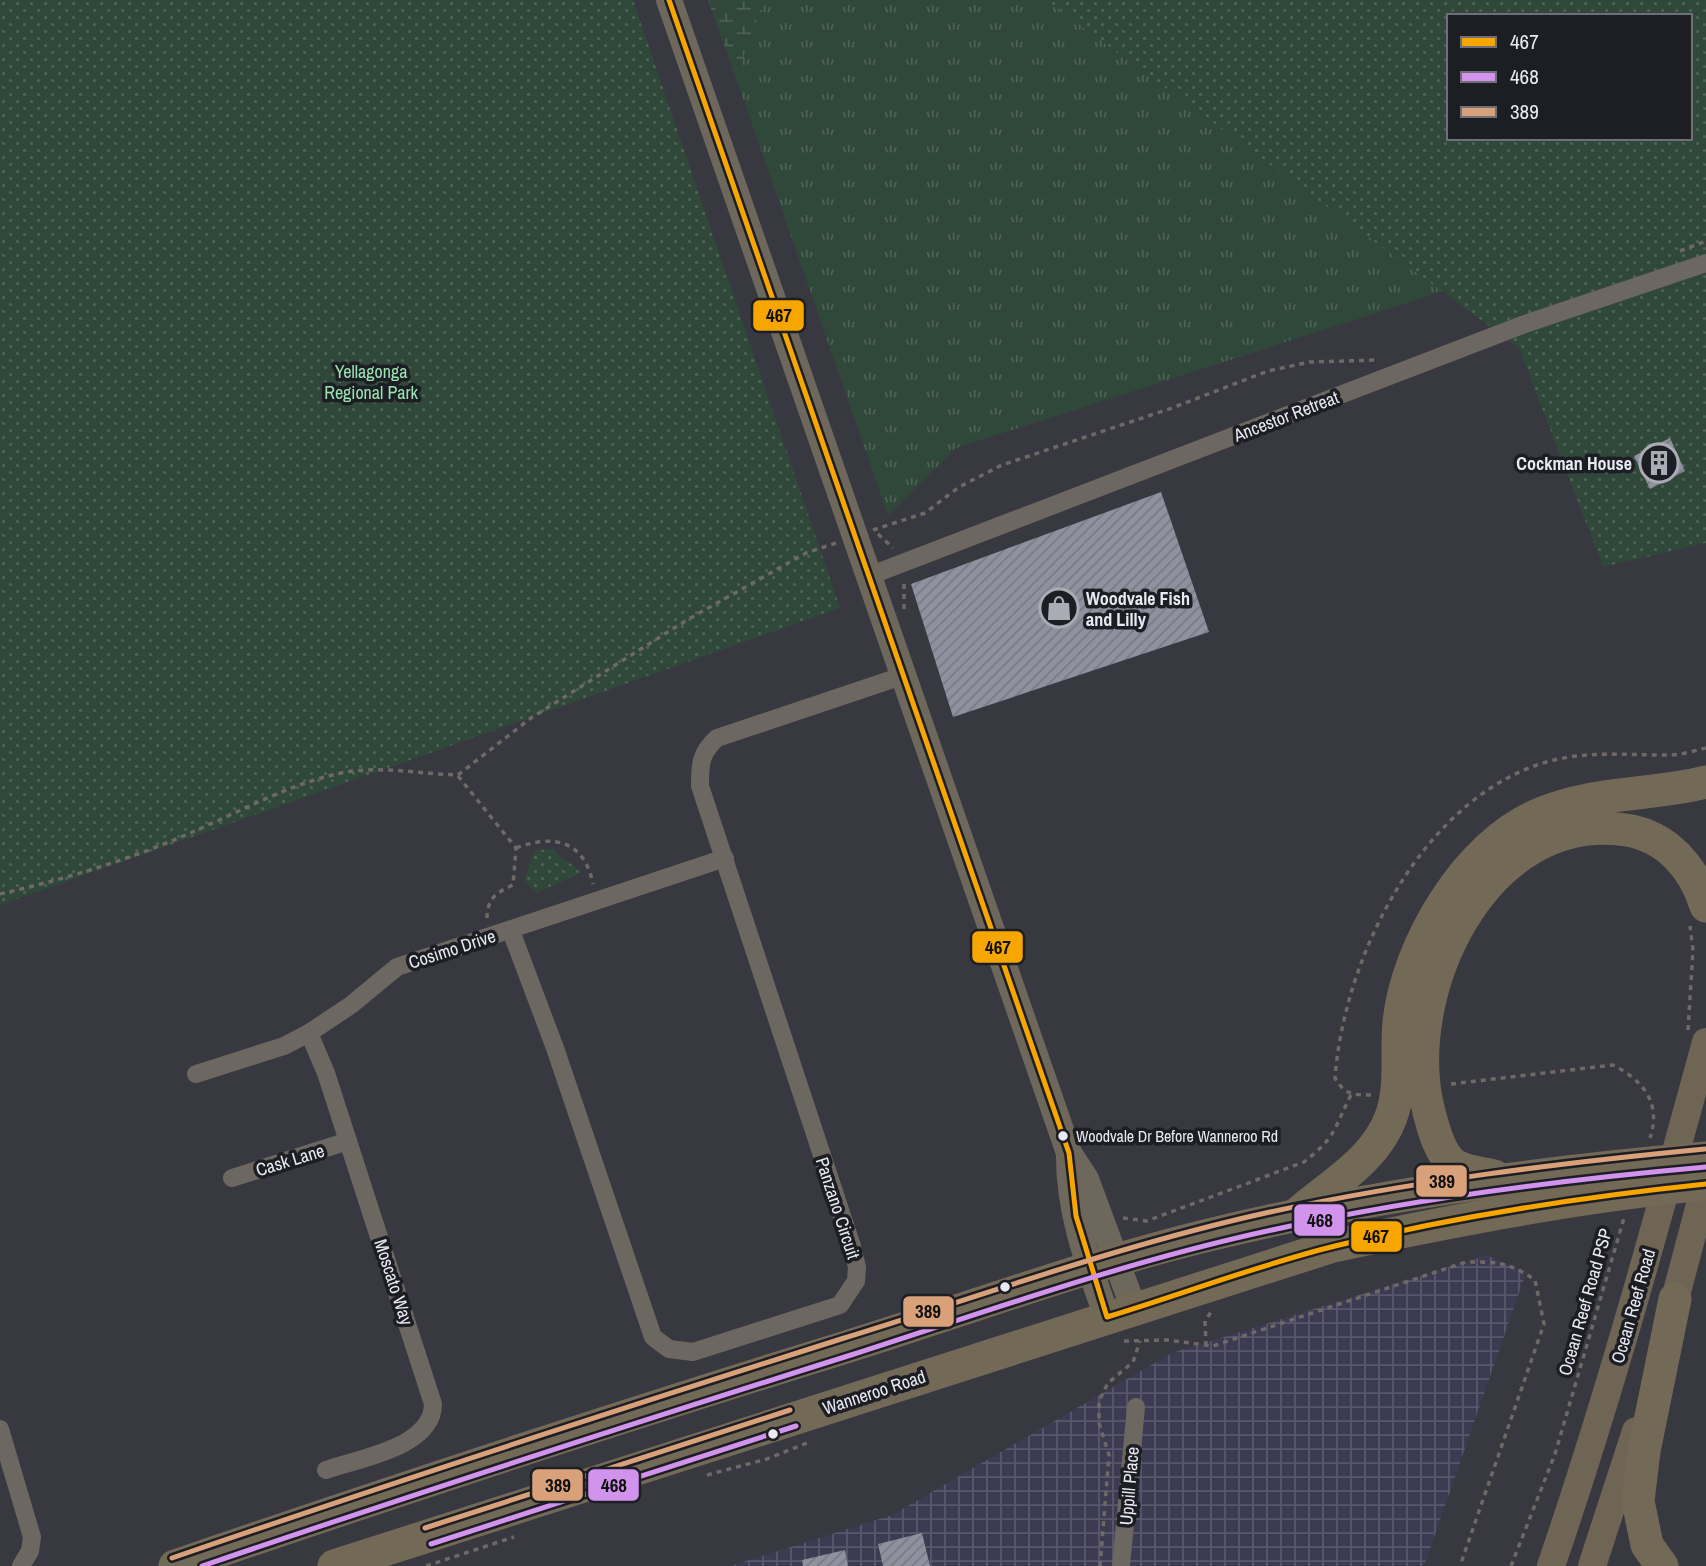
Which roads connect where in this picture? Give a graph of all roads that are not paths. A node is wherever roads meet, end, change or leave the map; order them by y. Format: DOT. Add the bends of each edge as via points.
graph roads {
  1 [pos="669,0"];
  2 [pos="1706,262"];
  3 [pos="869,576"];
  4 [pos="902,676"];
  5 [pos="1706,782"];
  6 [pos="1657,792"];
  7 [pos="1706,804"];
  8 [pos="725,858"];
  9 [pos="1698,915"];
  10 [pos="504,926"];
  11 [pos="309,1033"];
  12 [pos="1698,1042"];
  13 [pos="196,1074"];
  14 [pos="348,1142"];
  15 [pos="1706,1157"];
  16 [pos="1631,1176"];
  17 [pos="232,1178"];
  18 [pos="1504,1178"];
  19 [pos="1706,1183"];
  20 [pos="1295,1216"];
  21 [pos="1103,1265"];
  22 [pos="1675,1299"];
  23 [pos="1127,1322"];
  24 [pos="1136,1407"];
  25 [pos="0,1429"];
  26 [pos="326,1470"];
  27 [pos="194,1563"];
  28 [pos="21,1566"];
  29 [pos="334,1566"];
  30 [pos="1121,1566"];
  31 [pos="1551,1566"];
  32 [pos="1592,1566"];
  33 [pos="1662,1566"];
  1 -- 3 [label="street" via="866,528"];
  2 -- 3 [label="street, Ancestor Retreat" via="1525,324"];
  3 -- 4 [label="street"];
  4 -- 8 [label="street, Panzano Circuit" via="732,732 706,748 699,762 700,786"];
  4 -- 21 [label="street" via="1069,1153 1069,1185"];
  5 -- 6 [label="highway"];
  6 -- 7 [label="highway"];
  6 -- 20 [label="highway" via="1597,796 1538,815 1502,838 1462,876 1441,907 1408,983 1399,1018 1392,1115 1379,1142 1359,1166"];
  8 -- 10 [label="street, Cosimo Drive"];
  8 -- 10 [label="street, Panzano Circuit" via="857,1267 856,1281 840,1305 693,1352 669,1349 653,1337 555,1048"];
  9 -- 18 [label="highway" via="1697,880 1684,862 1639,832 1607,827 1553,838 1530,850 1506,868 1469,909 1441,960 1429,996 1421,1055 1423,1079 1432,1124 1447,1159 1456,1167"];
  10 -- 11 [label="street, Cosimo Drive" via="397,967"];
  11 -- 13 [label="street, Cosimo Drive" via="284,1046"];
  11 -- 14 [label="street, Moscato Way"];
  12 -- 31 [label="main road, Ocean Reef Road" via="1633,1310"];
  14 -- 17 [label="street, Cask Lane"];
  14 -- 26 [label="street, Moscato Way" via="433,1411 427,1426 410,1441"];
  15 -- 16 [label="highway"];
  16 -- 18 [label="highway"];
  16 -- 19 [label="highway"];
  16 -- 23 [label="highway, Wanneroo Road" via="1477,1216 1334,1246"];
  18 -- 20 [label="highway"];
  19 -- 22 [label="main road, Ocean Reef Road"];
  20 -- 21 [label="highway"];
  21 -- 23 [label="street"];
  21 -- 27 [label="highway" via="581,1429"];
  22 -- 32 [label="main road, Ocean Reef Road"];
  22 -- 33 [label="highway" via="1638,1501 1647,1545"];
  23 -- 29 [label="highway, Wanneroo Road"];
  24 -- 30 [label="street, Uppill Place"];
  25 -- 28 [label="street" via="30,1527 30,1551"];
}
